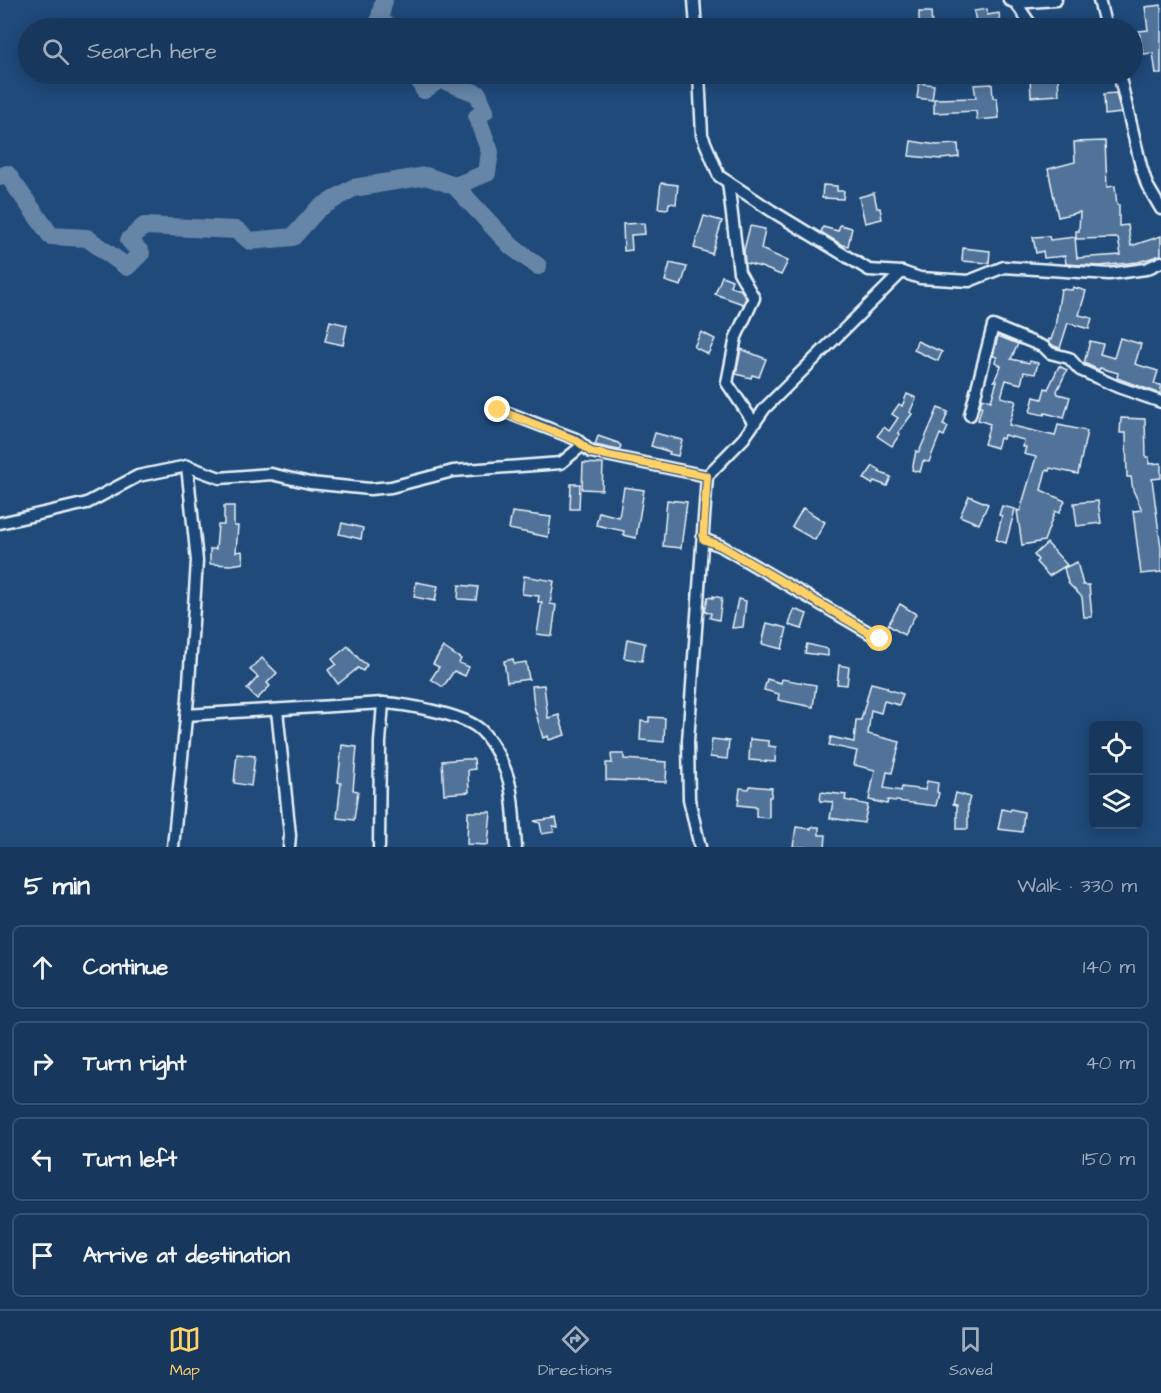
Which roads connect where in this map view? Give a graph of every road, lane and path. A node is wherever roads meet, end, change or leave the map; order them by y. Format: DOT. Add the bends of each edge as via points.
graph roads {
  1 [pos="694,0"];
  2 [pos="1056,0"];
  3 [pos="1099,0"];
  4 [pos="1013,2"];
  5 [pos="695,18"];
  6 [pos="1025,18"];
  7 [pos="1104,18"];
  8 [pos="699,84"];
  9 [pos="1121,84"];
  10 [pos="728,182"];
  11 [pos="1161,209"];
  12 [pos="1161,262"];
  13 [pos="902,272"];
  14 [pos="1161,402"];
  15 [pos="498,410"];
  16 [pos="970,415"];
  17 [pos="754,423"];
  18 [pos="583,445"];
  19 [pos="187,466"];
  20 [pos="707,476"];
  21 [pos="0,523"];
  22 [pos="703,539"];
  23 [pos="880,639"];
  24 [pos="383,703"];
  25 [pos="277,710"];
  26 [pos="186,715"];
  27 [pos="173,847"];
  28 [pos="289,847"];
  29 [pos="379,847"];
  30 [pos="516,847"];
  31 [pos="700,847"];
  1 -- 5 [label="street"];
  2 -- 4 [label="street"];
  3 -- 7 [label="street"];
  4 -- 6 [label="street"];
  8 -- 10 [label="street" via="702,135 719,176"];
  9 -- 11 [label="street" via="1147,185"];
  10 -- 13 [label="street" via="869,270"];
  10 -- 17 [label="street" via="739,272 754,298 736,337 727,382"];
  12 -- 13 [label="street" via="1109,274 1004,267 969,281 920,278"];
  13 -- 17 [label="street"];
  14 -- 16 [label="street" via="1080,370 1069,358 993,326"];
  15 -- 18 [label="street"];
  17 -- 20 [label="street"];
  18 -- 19 [label="street" via="561,463 453,471 370,489 310,483 271,474 220,478"];
  18 -- 20 [label="street" via="591,452"];
  19 -- 21 [label="street" via="138,476 87,503"];
  19 -- 26 [label="street" via="197,561"];
  20 -- 22 [label="street"];
  22 -- 23 [label="street"];
  22 -- 31 [label="street" via="688,741 689,799"];
  24 -- 25 [label="street"];
  24 -- 29 [label="street"];
  24 -- 30 [label="street" via="445,714 477,727 492,744 508,778"];
  25 -- 26 [label="street"];
  25 -- 28 [label="street"];
  26 -- 27 [label="street"];
}
